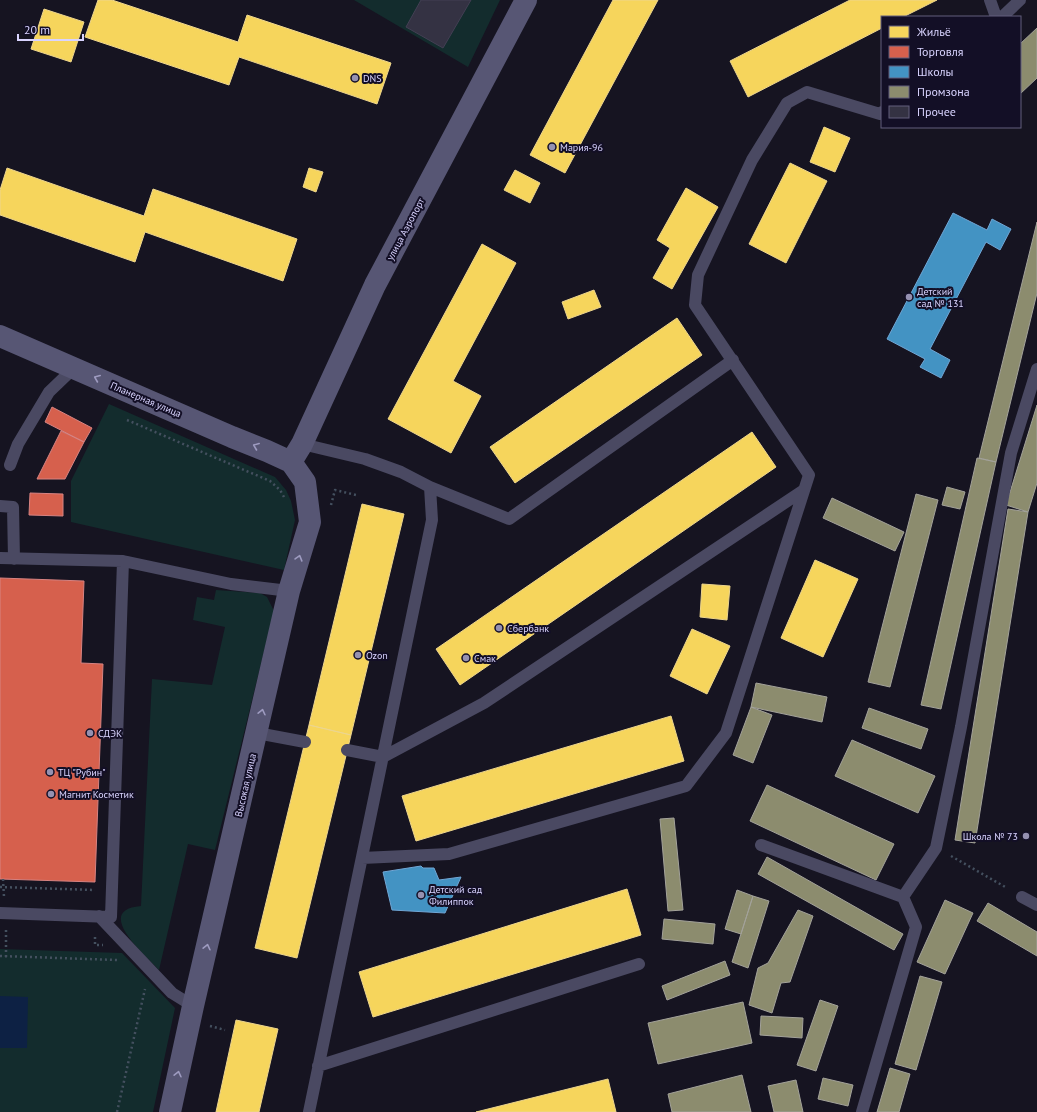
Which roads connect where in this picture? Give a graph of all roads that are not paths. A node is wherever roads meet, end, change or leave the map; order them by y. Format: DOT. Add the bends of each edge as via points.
graph roads {
  1 [pos="526,0"];
  2 [pos="990,0"];
  3 [pos="1020,0"];
  4 [pos="996,16"];
  5 [pos="1003,16"];
  6 [pos="881,113"];
  7 [pos="0,336"];
  8 [pos="733,360"];
  9 [pos="74,368"];
  10 [pos="1037,369"];
  11 [pos="302,444"];
  12 [pos="291,462"];
  13 [pos="10,465"];
  14 [pos="430,487"];
  15 [pos="804,490"];
  16 [pos="0,506"];
  17 [pos="0,558"];
  18 [pos="14,559"];
  19 [pos="123,561"];
  20 [pos="289,591"];
  21 [pos="257,733"];
  22 [pos="305,742"];
  23 [pos="347,750"];
  24 [pos="383,757"];
  25 [pos="761,845"];
  26 [pos="362,858"];
  27 [pos="1022,896"];
  28 [pos="904,897"];
  29 [pos="1037,905"];
  30 [pos="0,913"];
  31 [pos="105,916"];
  32 [pos="639,964"];
  33 [pos="193,1006"];
  34 [pos="318,1066"];
  35 [pos="170,1112"];
  36 [pos="309,1112"];
  37 [pos="862,1112"];
  1 -- 11 [label="main road, улица Аэропорт" via="375,285"];
  2 -- 4 [label="lane"];
  3 -- 5 [label="lane"];
  6 -- 8 [label="lane" via="806,92 787,103 752,160 698,275 695,305"];
  7 -- 9 [label="main road, Планерная улица"];
  8 -- 14 [label="lane" via="508,519"];
  8 -- 15 [label="lane" via="809,475"];
  12 -- 9 [label="main road, Планерная улица, one-way"];
  9 -- 13 [label="lane" via="50,392 18,444"];
  10 -- 28 [label="lane" via="1011,453 936,848"];
  11 -- 12 [label="main road, улица Аэропорт"];
  11 -- 14 [label="lane" via="365,459 401,472"];
  20 -- 12 [label="main road, Высокая улица, one-way" via="310,522 306,482"];
  14 -- 24 [label="lane" via="432,520"];
  15 -- 24 [label="lane" via="484,703"];
  15 -- 26 [label="lane" via="726,733 686,786 449,854"];
  16 -- 18 [label="lane" via="13,507"];
  17 -- 18 [label="lane"];
  18 -- 19 [label="lane"];
  19 -- 20 [label="lane" via="231,584"];
  19 -- 31 [label="lane" via="112,890"];
  21 -- 20 [label="main road, Высокая улица, one-way"];
  21 -- 22 [label="lane"];
  33 -- 21 [label="main road, Высокая улица, one-way"];
  23 -- 24 [label="lane"];
  24 -- 26 [label="lane"];
  25 -- 28 [label="lane"];
  26 -- 34 [label="lane"];
  27 -- 29 [label="lane"];
  28 -- 37 [label="lane" via="916,927"];
  30 -- 31 [label="lane"];
  31 -- 33 [label="lane" via="110,929 172,993"];
  32 -- 34 [label="lane"];
  35 -- 33 [label="main road, Высокая улица, one-way"];
  34 -- 36 [label="lane"];
}
